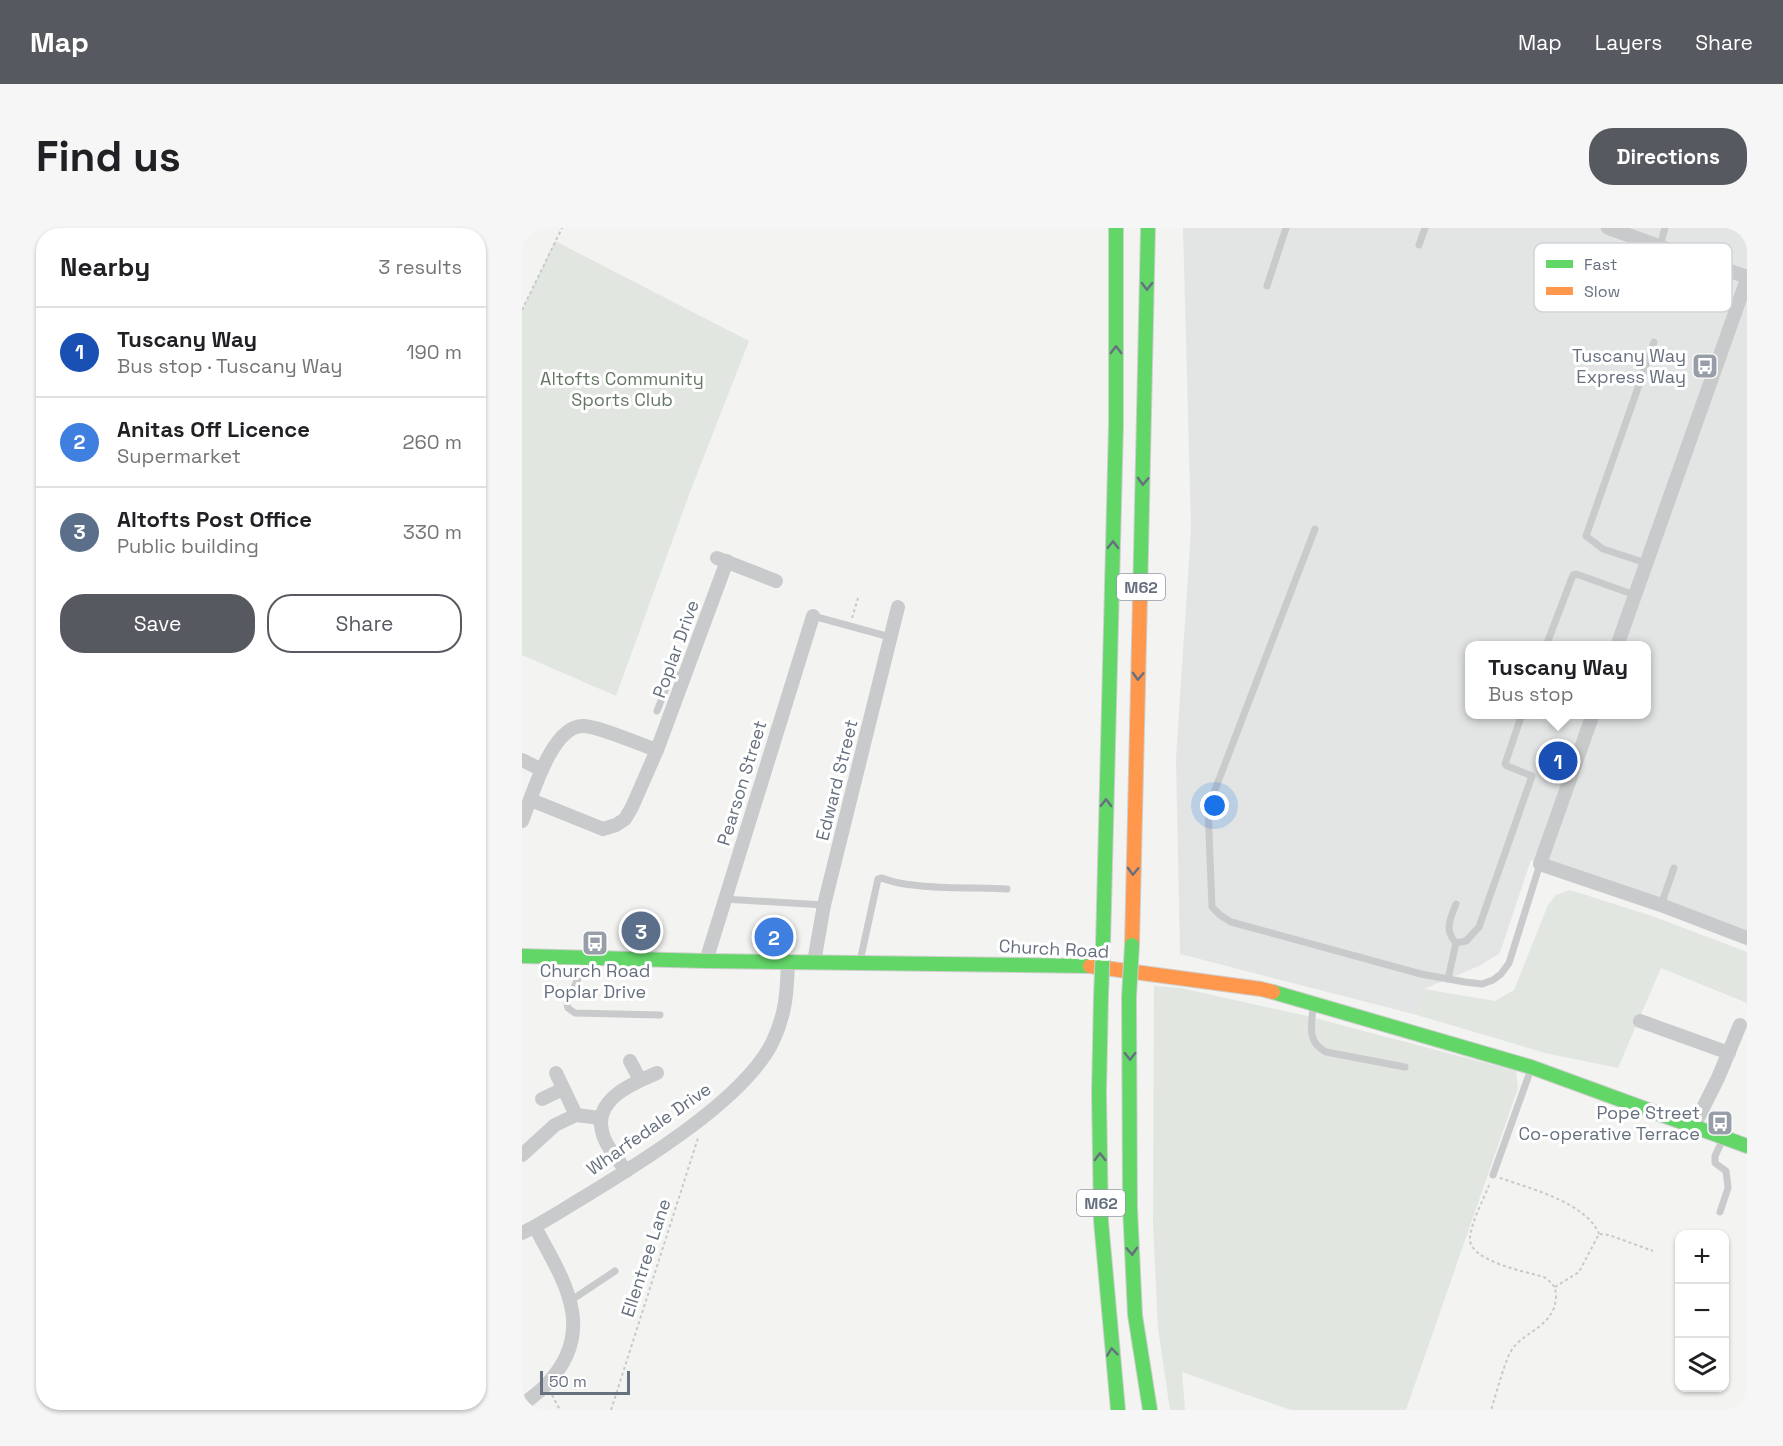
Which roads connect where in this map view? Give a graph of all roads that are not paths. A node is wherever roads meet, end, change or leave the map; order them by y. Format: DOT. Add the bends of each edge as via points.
graph roads {
  1 [pos="1116,228"];
  2 [pos="1148,228"];
  3 [pos="1287,228"];
  4 [pos="1425,228"];
  5 [pos="1608,228"];
  6 [pos="1665,228"];
  7 [pos="1651,243"];
  8 [pos="1661,243"];
  9 [pos="1419,245"];
  10 [pos="1732,272"];
  11 [pos="1747,278"];
  12 [pos="1267,286"];
  13 [pos="1654,342"];
  14 [pos="1315,529"];
  15 [pos="1646,563"];
  16 [pos="776,581"];
  17 [pos="1635,595"];
  18 [pos="898,607"];
  19 [pos="813,616"];
  20 [pos="890,637"];
  21 [pos="1547,641"];
  22 [pos="1618,641"];
  23 [pos="684,678"];
  24 [pos="657,711"];
  25 [pos="1520,719"];
  26 [pos="1591,719"];
  27 [pos="657,750"];
  28 [pos="522,760"];
  29 [pos="542,770"];
  30 [pos="531,800"];
  31 [pos="522,821"];
  32 [pos="1540,864"];
  33 [pos="1674,868"];
  34 [pos="1006,889"];
  35 [pos="724,899"];
  36 [pos="1456,904"];
  37 [pos="824,905"];
  38 [pos="1661,905"];
  39 [pos="1747,938"];
  40 [pos="1456,943"];
  41 [pos="522,956"];
  42 [pos="587,958"];
  43 [pos="706,961"];
  44 [pos="788,962"];
  45 [pos="814,962"];
  46 [pos="859,963"];
  47 [pos="1448,979"];
  48 [pos="1313,1004"];
  49 [pos="660,1015"];
  50 [pos="1640,1021"];
  51 [pos="1740,1025"];
  52 [pos="1729,1053"];
  53 [pos="630,1061"];
  54 [pos="1532,1066"];
  55 [pos="1405,1067"];
  56 [pos="556,1073"];
  57 [pos="657,1073"];
  58 [pos="640,1080"];
  59 [pos="563,1089"];
  60 [pos="542,1099"];
  61 [pos="576,1115"];
  62 [pos="600,1118"];
  63 [pos="1694,1126"];
  64 [pos="1724,1137"];
  65 [pos="1747,1146"];
  66 [pos="522,1155"];
  67 [pos="626,1171"];
  68 [pos="1493,1175"];
  69 [pos="1720,1212"];
  70 [pos="528,1230"];
  71 [pos="615,1271"];
  72 [pos="570,1301"];
  73 [pos="522,1406"];
  74 [pos="1118,1410"];
  75 [pos="1150,1410"];
  74 -- 1 [label="main road, M62, one-way, bridge" via="1101,1221 1099,1093 1116,425"];
  2 -- 75 [label="main road, M62, one-way, bridge" via="1129,998 1135,1315"];
  3 -- 12 [label="lane"];
  4 -- 9 [label="lane"];
  5 -- 7 [label="street"];
  6 -- 8 [label="lane"];
  10 -- 11 [label="street"];
  11 -- 15 [label="street"];
  13 -- 15 [label="lane" via="1586,536 1603,549"];
  14 -- 47 [label="lane" via="1208,808 1212,907 1231,922"];
  15 -- 17 [label="street"];
  16 -- 23 [label="street, Poplar Drive" via="722,559"];
  17 -- 21 [label="lane" via="1572,575"];
  17 -- 22 [label="street"];
  18 -- 20 [label="street, Edward Street"];
  19 -- 20 [label="lane"];
  19 -- 35 [label="street, Pearson Street"];
  20 -- 37 [label="street, Edward Street"];
  23 -- 24 [label="lane" via="672,673"];
  23 -- 27 [label="street, Poplar Drive"];
  25 -- 40 [label="lane" via="1505,764 1532,776 1479,927 1466,941"];
  26 -- 32 [label="street"];
  27 -- 29 [label="street" via="582,726 561,737"];
  27 -- 30 [label="street, Poplar Drive" via="632,807 616,825 603,829"];
  28 -- 29 [label="street"];
  29 -- 30 [label="street"];
  30 -- 31 [label="street"];
  32 -- 38 [label="street"];
  32 -- 47 [label="lane" via="1509,963 1501,974 1482,984"];
  33 -- 38 [label="lane"];
  34 -- 46 [label="lane" via="906,885 878,879"];
  35 -- 37 [label="lane"];
  35 -- 43 [label="street, Pearson Street"];
  36 -- 40 [label="lane" via="1448,926"];
  37 -- 45 [label="street, Edward Street"];
  38 -- 39 [label="street"];
  40 -- 47 [label="lane"];
  41 -- 42 [label="main road, Church Road"];
  42 -- 43 [label="main road, Church Road"];
  42 -- 49 [label="lane" via="568,1008 575,1013"];
  43 -- 44 [label="main road, Church Road"];
  44 -- 45 [label="main road, Church Road"];
  44 -- 67 [label="street, Wharfedale Drive" via="786,1004 772,1042 756,1068 706,1114"];
  45 -- 46 [label="main road, Church Road"];
  46 -- 48 [label="main road, Church Road" via="1079,965 1261,989"];
  48 -- 54 [label="main road, Church Road"];
  48 -- 55 [label="lane" via="1312,1039 1318,1048"];
  50 -- 52 [label="street"];
  51 -- 52 [label="street"];
  52 -- 63 [label="street"];
  53 -- 58 [label="street"];
  54 -- 63 [label="main road, Church Road"];
  54 -- 68 [label="lane"];
  56 -- 59 [label="street"];
  57 -- 58 [label="street"];
  58 -- 62 [label="street" via="614,1097"];
  59 -- 60 [label="street"];
  59 -- 61 [label="street"];
  61 -- 62 [label="street"];
  61 -- 66 [label="street" via="555,1125"];
  62 -- 67 [label="street" via="602,1133"];
  63 -- 64 [label="main road, Church Road"];
  64 -- 65 [label="main road, Church Road"];
  64 -- 69 [label="lane" via="1715,1156 1715,1163 1726,1171 1728,1182"];
  67 -- 70 [label="street, Wharfedale Drive"];
  70 -- 72 [label="street" via="560,1273"];
  71 -- 72 [label="lane"];
  72 -- 73 [label="street" via="574,1316 572,1334 562,1364 547,1385"];
}
